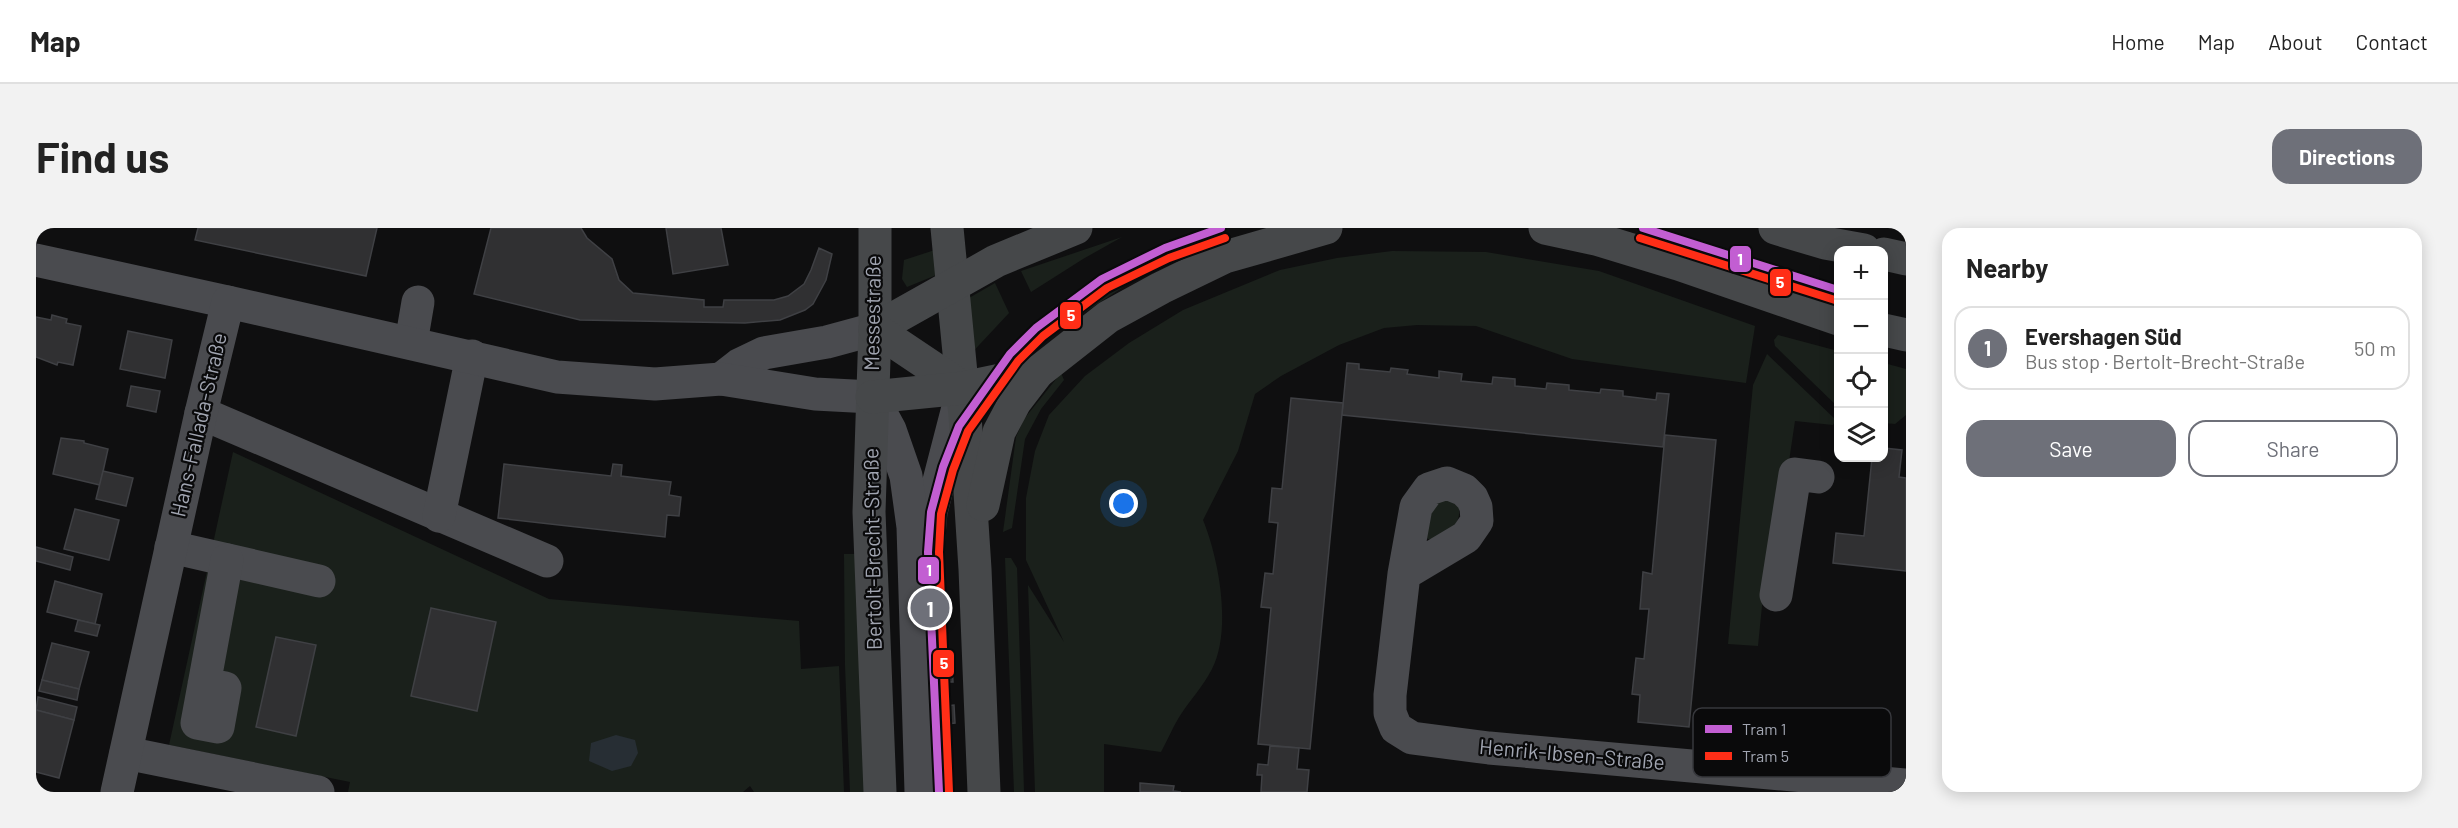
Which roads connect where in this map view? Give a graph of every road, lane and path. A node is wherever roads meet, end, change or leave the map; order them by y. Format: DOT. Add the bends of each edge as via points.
graph roads {
  1 [pos="875,228"];
  2 [pos="947,228"];
  3 [pos="1076,228"];
  4 [pos="1326,228"];
  5 [pos="1545,228"];
  6 [pos="1775,228"];
  7 [pos="1842,246"];
  8 [pos="1888,255"];
  9 [pos="1906,259"];
  10 [pos="36,260"];
  11 [pos="951,286"];
  12 [pos="228,302"];
  13 [pos="418,302"];
  14 [pos="1834,317"];
  15 [pos="875,329"];
  16 [pos="1888,331"];
  17 [pos="1906,335"];
  18 [pos="411,343"];
  19 [pos="472,356"];
  20 [pos="1038,372"];
  21 [pos="721,380"];
  22 [pos="963,388"];
  23 [pos="872,397"];
  24 [pos="201,413"];
  25 [pos="1818,477"];
  26 [pos="439,516"];
  27 [pos="171,547"];
  28 [pos="974,550"];
  29 [pos="227,560"];
  30 [pos="547,561"];
  31 [pos="1404,574"];
  32 [pos="319,581"];
  33 [pos="1776,595"];
  34 [pos="204,684"];
  35 [pos="126,753"];
  36 [pos="1693,766"];
  37 [pos="1816,777"];
  38 [pos="213,782"];
  39 [pos="1906,785"];
  40 [pos="117,792"];
  41 [pos="318,792"];
  42 [pos="880,792"];
  43 [pos="921,792"];
  44 [pos="939,792"];
  45 [pos="984,792"];
  1 -- 15 [label="main road, Messestraße"];
  2 -- 11 [label="main road"];
  3 -- 11 [label="main road" via="1018,250"];
  4 -- 20 [label="main road" via="1226,257 1161,288 1108,317"];
  5 -- 14 [label="main road" via="1657,257"];
  6 -- 7 [label="main road"];
  8 -- 9 [label="main road"];
  10 -- 12 [label="street"];
  11 -- 15 [label="main road"];
  11 -- 22 [label="main road"];
  12 -- 18 [label="street"];
  12 -- 24 [label="street, Hans-Fallada-Straße"];
  13 -- 18 [label="street"];
  15 -- 21 [label="street" via="764,353 739,365"];
  15 -- 22 [label="main road"];
  15 -- 23 [label="main road, Messestraße"];
  16 -- 17 [label="main road"];
  18 -- 19 [label="street"];
  19 -- 21 [label="street" via="557,377 655,384"];
  19 -- 26 [label="street"];
  20 -- 22 [label="main road"];
  20 -- 28 [label="main road" via="999,432"];
  21 -- 23 [label="street" via="815,394"];
  22 -- 23 [label="main road"];
  22 -- 28 [label="main road"];
  22 -- 44 [label="street" via="931,512 928,552"];
  23 -- 42 [label="main road, Bertolt-Brecht-Straße" via="869,512"];
  23 -- 43 [label="street" via="890,430 908,486 913,527"];
  24 -- 26 [label="street"];
  24 -- 27 [label="street, Hans-Fallada-Straße"];
  25 -- 33 [label="street" via="1795,474"];
  26 -- 30 [label="street"];
  27 -- 29 [label="street"];
  27 -- 35 [label="street, Hans-Fallada-Straße"];
  28 -- 45 [label="main road"];
  29 -- 32 [label="street"];
  29 -- 34 [label="street"];
  31 -- 36 [label="street, Henrik-Ibsen-Straße" via="1390,695 1390,713 1396,728 1412,738 1489,748"];
  35 -- 38 [label="street"];
  35 -- 40 [label="street, Hans-Fallada-Straße"];
  37 -- 39 [label="street, Henrik-Ibsen-Straße"];
  38 -- 41 [label="street"];
}
